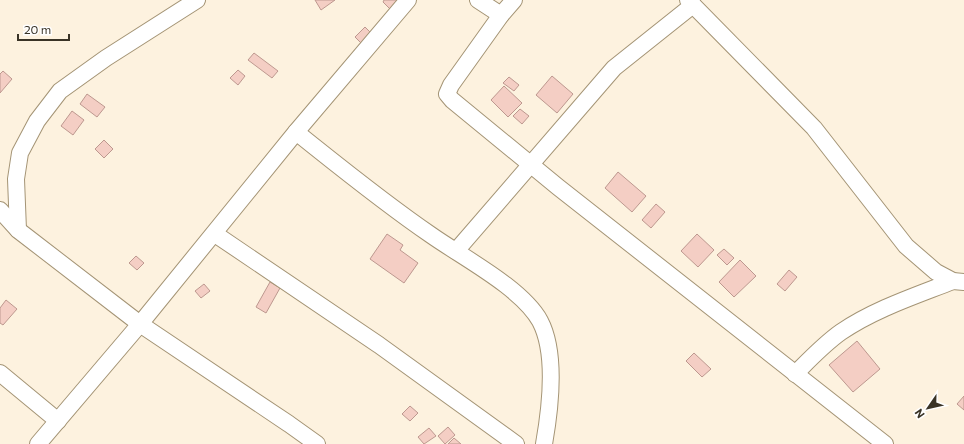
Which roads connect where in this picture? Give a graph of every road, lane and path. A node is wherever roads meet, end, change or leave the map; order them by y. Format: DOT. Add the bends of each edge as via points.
graph roads {
  1 [pos="196,0"];
  2 [pos="408,0"];
  3 [pos="478,0"];
  4 [pos="514,0"];
  5 [pos="690,3"];
  6 [pos="500,15"];
  7 [pos="296,132"];
  8 [pos="530,164"];
  9 [pos="0,210"];
  10 [pos="18,230"];
  11 [pos="215,234"];
  12 [pos="456,251"];
  13 [pos="958,282"];
  14 [pos="140,324"];
  15 [pos="0,373"];
  16 [pos="795,374"];
  17 [pos="58,421"];
  18 [pos="38,444"];
  19 [pos="317,444"];
  20 [pos="516,444"];
  21 [pos="544,444"];
  22 [pos="884,444"];
  1 -- 10 [label="street" via="106,58 60,92 37,121 20,153 16,179"];
  2 -- 7 [label="street"];
  3 -- 6 [label="street"];
  4 -- 6 [label="street"];
  5 -- 8 [label="street" via="614,68"];
  5 -- 13 [label="street" via="810,123 906,246 936,272"];
  6 -- 8 [label="street" via="447,94"];
  7 -- 11 [label="street"];
  7 -- 12 [label="street" via="384,201"];
  8 -- 12 [label="street"];
  8 -- 16 [label="street"];
  9 -- 10 [label="street"];
  10 -- 14 [label="street"];
  11 -- 14 [label="street"];
  11 -- 20 [label="street" via="379,345"];
  12 -- 21 [label="street" via="508,288 528,305 540,321 546,339 551,396"];
  13 -- 16 [label="street" via="882,308 840,332"];
  14 -- 17 [label="street"];
  14 -- 19 [label="street"];
  15 -- 17 [label="street"];
  16 -- 22 [label="street"];
  17 -- 18 [label="street"];
}
